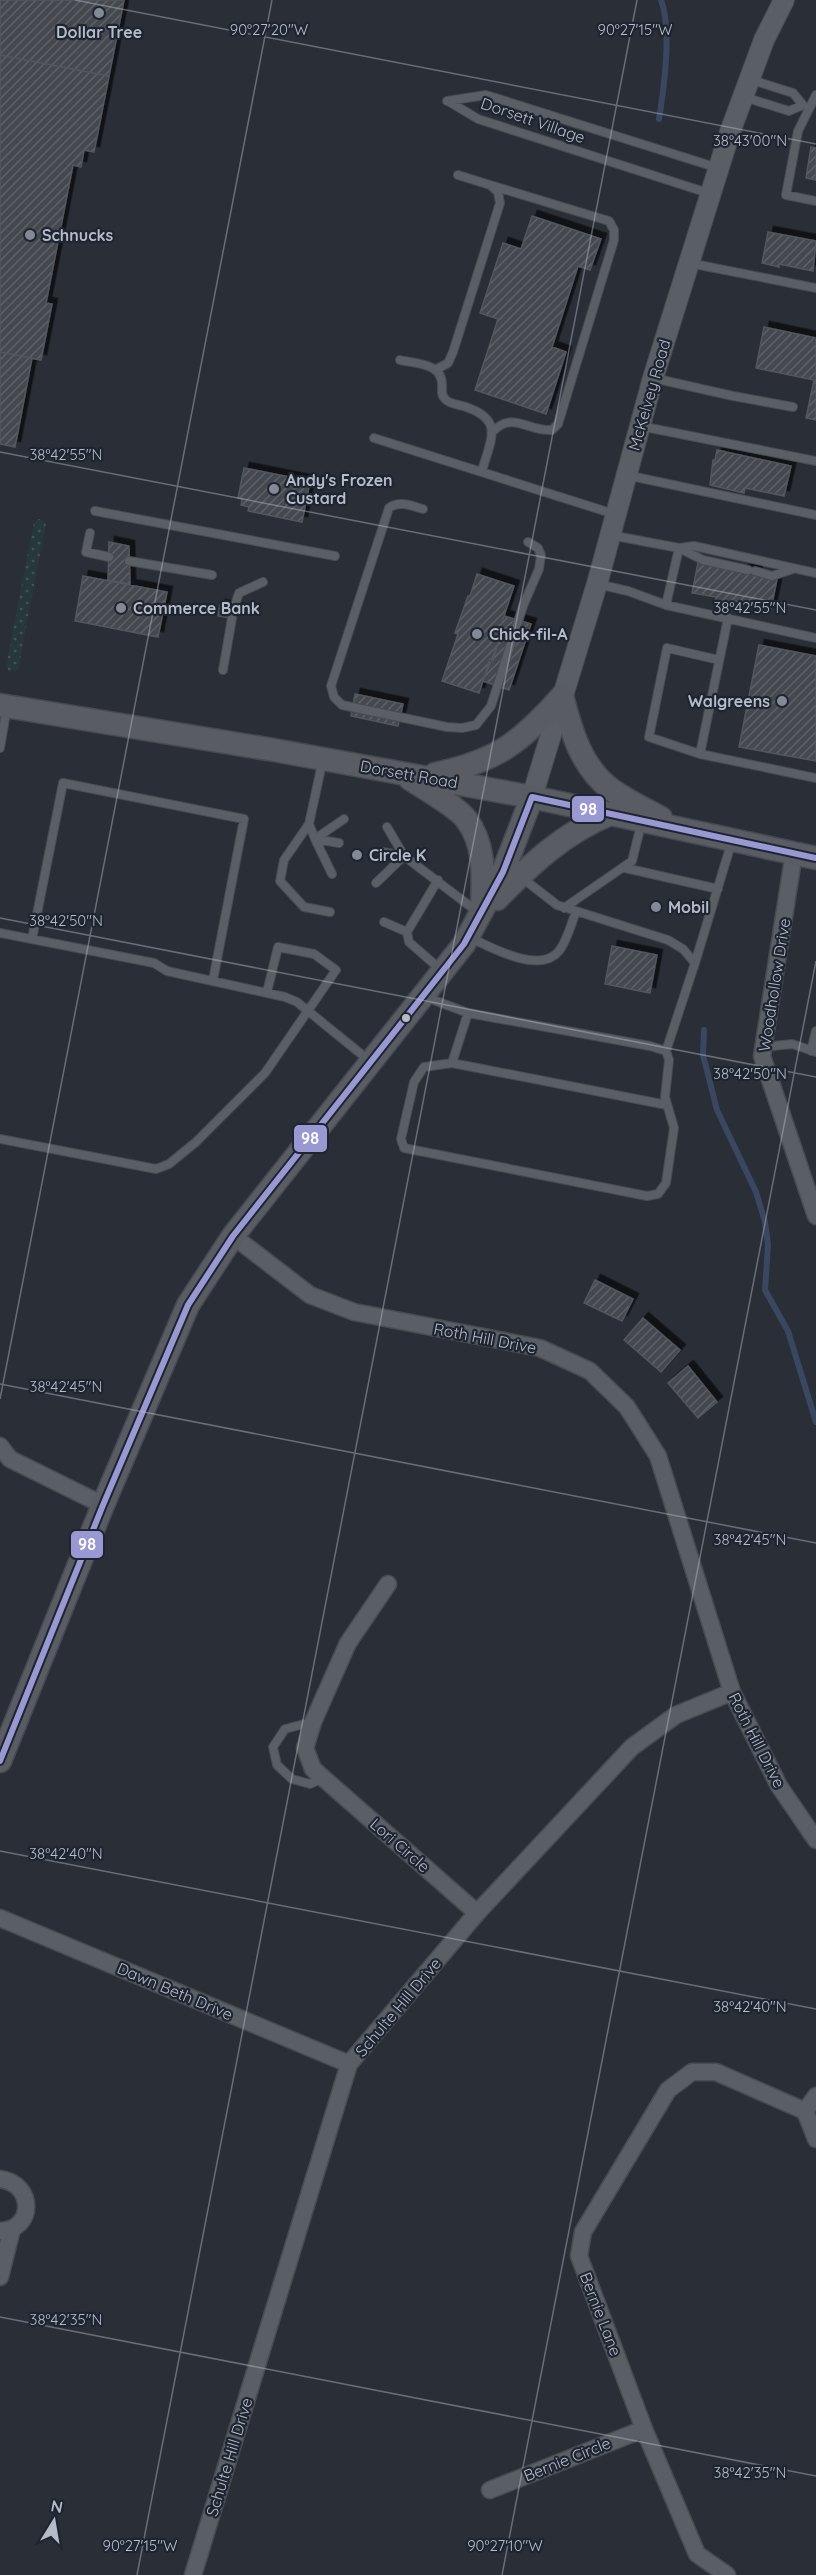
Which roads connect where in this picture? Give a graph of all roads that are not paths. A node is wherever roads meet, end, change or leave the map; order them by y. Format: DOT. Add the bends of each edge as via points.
graph roads {
  1 [pos="784,0"];
  2 [pos="745,87"];
  3 [pos="816,95"];
  4 [pos="806,106"];
  5 [pos="816,117"];
  6 [pos="719,168"];
  7 [pos="458,175"];
  8 [pos="490,185"];
  9 [pos="711,194"];
  10 [pos="816,201"];
  11 [pos="689,262"];
  12 [pos="816,288"];
  13 [pos="400,360"];
  14 [pos="437,369"];
  15 [pos="653,378"];
  16 [pos="793,407"];
  17 [pos="639,426"];
  18 [pos="492,432"];
  19 [pos="374,438"];
  20 [pos="816,461"];
  21 [pos="482,471"];
  22 [pos="626,475"];
  23 [pos="423,509"];
  24 [pos="95,511"];
  25 [pos="614,514"];
  26 [pos="816,515"];
  27 [pos="90,533"];
  28 [pos="609,534"];
  29 [pos="528,542"];
  30 [pos="679,548"];
  31 [pos="335,556"];
  32 [pos="109,557"];
  33 [pos="129,561"];
  34 [pos="794,569"];
  35 [pos="816,573"];
  36 [pos="212,575"];
  37 [pos="263,582"];
  38 [pos="597,584"];
  39 [pos="666,605"];
  40 [pos="234,608"];
  41 [pos="232,618"];
  42 [pos="728,618"];
  43 [pos="816,638"];
  44 [pos="719,660"];
  45 [pos="223,670"];
  46 [pos="562,696"];
  47 [pos="3,705"];
  48 [pos="0,748"];
  49 [pos="700,754"];
  50 [pos="323,759"];
  51 [pos="412,775"];
  52 [pos="816,778"];
  53 [pos="532,797"];
  54 [pos="610,814"];
  55 [pos="344,819"];
  56 [pos="642,820"];
  57 [pos="309,824"];
  58 [pos="387,827"];
  59 [pos="678,828"];
  60 [pos="315,838"];
  61 [pos="732,840"];
  62 [pos="339,843"];
  63 [pos="382,852"];
  64 [pos="404,856"];
  65 [pos="805,856"];
  66 [pos="625,868"];
  67 [pos="332,874"];
  68 [pos="519,876"];
  69 [pos="438,880"];
  70 [pos="376,883"];
  71 [pos="718,889"];
  72 [pos="564,908"];
  73 [pos="330,912"];
  74 [pos="576,912"];
  75 [pos="482,915"];
  76 [pos="384,922"];
  77 [pos="407,932"];
  78 [pos="0,933"];
  79 [pos="468,936"];
  80 [pos="32,939"];
  81 [pos="695,963"];
  82 [pos="442,971"];
  83 [pos="213,980"];
  84 [pos="267,992"];
  85 [pos="423,996"];
  86 [pos="308,1011"];
  87 [pos="468,1013"];
  88 [pos="816,1031"];
  89 [pos="763,1047"];
  90 [pos="666,1051"];
  91 [pos="814,1052"];
  92 [pos="371,1062"];
  93 [pos="452,1063"];
  94 [pos="668,1105"];
  95 [pos="0,1139"];
  96 [pos="816,1216"];
  97 [pos="233,1236"];
  98 [pos="0,1446"];
  99 [pos="103,1505"];
  100 [pos="388,1584"];
  101 [pos="732,1692"];
  102 [pos="313,1722"];
  103 [pos="0,1761"];
  104 [pos="323,1778"];
  105 [pos="816,1840"];
  106 [pos="477,1913"];
  107 [pos="0,1918"];
  108 [pos="349,2064"];
  109 [pos="816,2096"];
  110 [pos="805,2111"];
  111 [pos="816,2139"];
  112 [pos="0,2179"];
  113 [pos="6,2230"];
  114 [pos="0,2277"];
  115 [pos="644,2429"];
  116 [pos="490,2490"];
  117 [pos="192,2575"];
  118 [pos="727,2575"];
  1 -- 2 [label="street, McKelvey Road"];
  2 -- 4 [label="lane" via="793,93"];
  2 -- 4 [label="lane" via="789,111"];
  2 -- 6 [label="street, McKelvey Road"];
  3 -- 4 [label="lane"];
  4 -- 5 [label="lane"];
  4 -- 10 [label="lane" via="786,195"];
  6 -- 9 [label="street, McKelvey Road"];
  6 -- 9 [label="lane, Dorsett Village" via="486,95 447,101 478,120"];
  7 -- 8 [label="lane"];
  8 -- 14 [label="lane" via="498,192 500,203 453,352 448,363"];
  8 -- 18 [label="lane" via="609,221 614,230 558,424 543,431 511,421"];
  9 -- 11 [label="street, McKelvey Road"];
  11 -- 12 [label="lane"];
  11 -- 15 [label="street, McKelvey Road"];
  13 -- 14 [label="lane"];
  14 -- 18 [label="lane" via="442,375 446,401 480,412 490,421"];
  15 -- 16 [label="lane"];
  15 -- 17 [label="street, McKelvey Road"];
  17 -- 20 [label="lane"];
  17 -- 22 [label="street, McKelvey Road"];
  18 -- 21 [label="lane"];
  19 -- 21 [label="lane"];
  21 -- 25 [label="lane"];
  22 -- 25 [label="street, McKelvey Road"];
  22 -- 26 [label="lane"];
  23 -- 29 [label="lane" via="406,504 389,508 331,686 334,698 342,705 447,727 476,725 491,706 539,569 541,555"];
  24 -- 31 [label="lane"];
  25 -- 28 [label="street, McKelvey Road"];
  27 -- 32 [label="lane" via="86,552"];
  28 -- 30 [label="lane"];
  28 -- 38 [label="street, McKelvey Road"];
  30 -- 34 [label="lane" via="694,546"];
  30 -- 34 [label="lane" via="703,560 772,576"];
  30 -- 39 [label="lane"];
  33 -- 36 [label="lane"];
  34 -- 35 [label="lane"];
  37 -- 40 [label="lane" via="239,593"];
  38 -- 39 [label="lane"];
  38 -- 46 [label="street, McKelvey Road"];
  39 -- 42 [label="lane"];
  41 -- 45 [label="lane"];
  42 -- 43 [label="lane"];
  42 -- 44 [label="lane"];
  44 -- 49 [label="lane"];
  44 -- 49 [label="lane" via="667,648 650,737"];
  46 -- 51 [label="main road" via="507,749 469,767"];
  46 -- 53 [label="street, McKelvey Road"];
  46 -- 59 [label="main road" via="585,761 610,789"];
  47 -- 48 [label="lane"];
  47 -- 50 [label="main road, Dorsett Road"];
  49 -- 52 [label="lane"];
  50 -- 51 [label="main road, Dorsett Road"];
  50 -- 57 [label="lane"];
  51 -- 53 [label="main road, Dorsett Road"];
  51 -- 75 [label="main road" via="465,817 478,840 483,868"];
  53 -- 54 [label="main road, Dorsett Road"];
  53 -- 75 [label="main road" via="504,873"];
  54 -- 56 [label="main road, Dorsett Road"];
  54 -- 68 [label="main road" via="556,843"];
  55 -- 60 [label="lane"];
  56 -- 59 [label="main road, Dorsett Road"];
  56 -- 66 [label="lane" via="635,857"];
  57 -- 60 [label="lane"];
  57 -- 73 [label="lane" via="284,860 280,881 304,907"];
  58 -- 64 [label="lane"];
  59 -- 61 [label="main road, Dorsett Road"];
  60 -- 62 [label="lane"];
  60 -- 67 [label="lane"];
  61 -- 65 [label="main road, Dorsett Road"];
  61 -- 71 [label="lane"];
  63 -- 64 [label="lane"];
  64 -- 69 [label="lane"];
  64 -- 70 [label="lane"];
  65 -- 89 [label="street, Woodhollow Drive"];
  66 -- 71 [label="lane"];
  66 -- 72 [label="lane"];
  68 -- 72 [label="lane"];
  68 -- 75 [label="main road"];
  69 -- 75 [label="lane"];
  69 -- 77 [label="lane"];
  71 -- 81 [label="lane"];
  72 -- 74 [label="lane"];
  74 -- 79 [label="lane" via="560,951 550,958 536,961 505,954"];
  74 -- 81 [label="lane" via="668,940"];
  75 -- 79 [label="main road"];
  76 -- 77 [label="lane"];
  77 -- 82 [label="lane" via="409,942"];
  78 -- 80 [label="lane"];
  79 -- 82 [label="main road"];
  80 -- 83 [label="lane" via="154,963 167,970"];
  80 -- 83 [label="lane" via="63,783 244,819"];
  81 -- 90 [label="lane"];
  82 -- 85 [label="main road"];
  83 -- 84 [label="lane"];
  84 -- 86 [label="lane" via="297,1002"];
  84 -- 86 [label="lane" via="278,947 314,954 336,970"];
  85 -- 87 [label="lane"];
  85 -- 92 [label="main road"];
  86 -- 92 [label="lane"];
  86 -- 95 [label="lane" via="265,1073 169,1164 156,1169"];
  87 -- 90 [label="lane"];
  87 -- 93 [label="lane"];
  88 -- 91 [label="lane"];
  89 -- 91 [label="lane" via="792,1044"];
  89 -- 96 [label="street, Woodhollow Drive" via="762,1056"];
  90 -- 94 [label="lane" via="669,1060 664,1097"];
  92 -- 97 [label="main road"];
  93 -- 94 [label="lane"];
  93 -- 94 [label="lane" via="424,1067 414,1082 401,1139 404,1148 647,1196 658,1194 666,1183 674,1128"];
  97 -- 99 [label="main road" via="188,1305"];
  97 -- 101 [label="street, Roth Hill Drive" via="310,1295 343,1308 540,1348 590,1371 627,1407 658,1456"];
  98 -- 99 [label="street" via="10,1459"];
  99 -- 103 [label="main road"];
  100 -- 102 [label="street, Lori Circle" via="348,1643"];
  101 -- 105 [label="street, Roth Hill Drive" via="779,1786"];
  101 -- 106 [label="street, Schulte Hill Drive" via="676,1715 632,1747"];
  102 -- 104 [label="street, Lori Circle" via="305,1748 313,1769"];
  102 -- 104 [label="lane" via="285,1729 273,1747 277,1765 292,1779 310,1784"];
  104 -- 106 [label="street, Lori Circle"];
  106 -- 108 [label="street, Schulte Hill Drive"];
  107 -- 108 [label="street, Dawn Beth Drive"];
  108 -- 117 [label="street, Schulte Hill Drive"];
  109 -- 110 [label="street"];
  110 -- 111 [label="street"];
  110 -- 115 [label="street, Bernie Lane" via="716,2072 692,2072 668,2090 583,2232 579,2256"];
  112 -- 113 [label="street" via="17,2185 26,2200 24,2217"];
  113 -- 114 [label="street"];
  115 -- 116 [label="street, Bernie Circle"];
  115 -- 118 [label="street, Bernie Lane" via="697,2554"];
}
